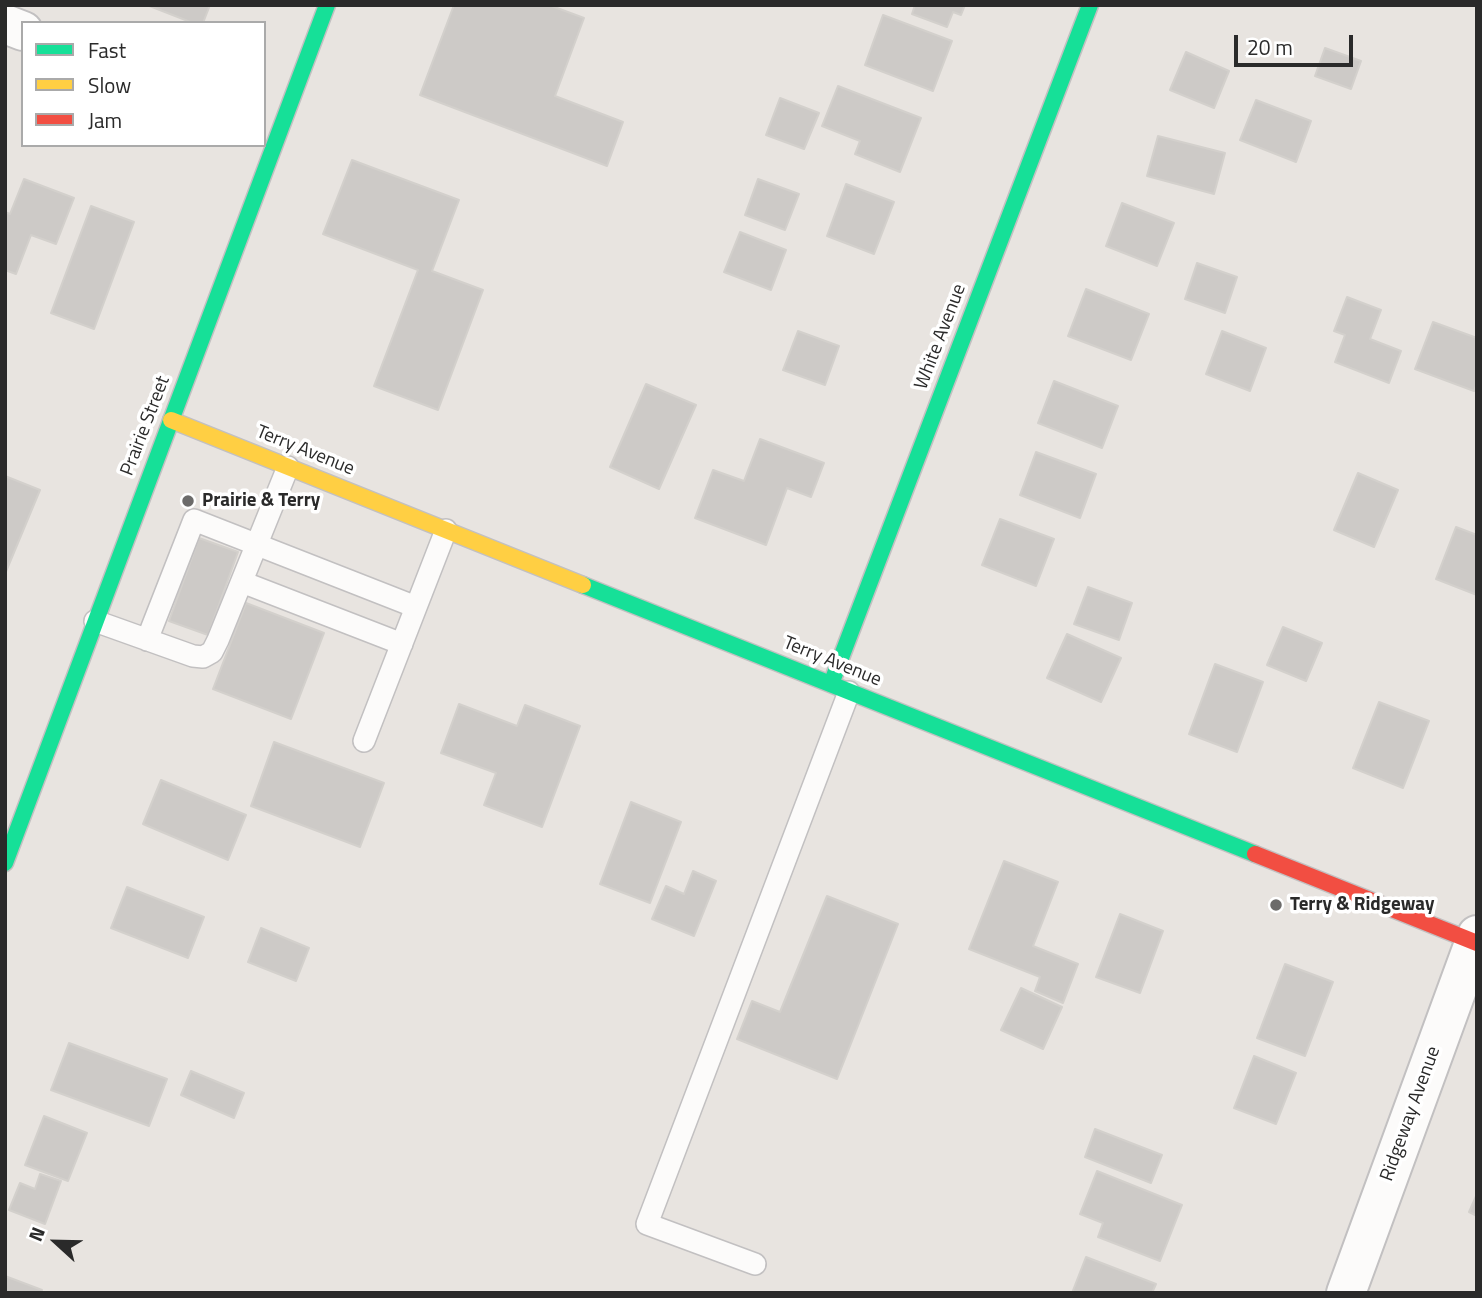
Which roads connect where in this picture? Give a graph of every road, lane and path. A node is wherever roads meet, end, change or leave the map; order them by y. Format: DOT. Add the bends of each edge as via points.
graph roads {
  1 [pos="327,5"];
  2 [pos="1090,5"];
  3 [pos="272,129"];
  4 [pos="266,146"];
  5 [pos="266,147"];
  6 [pos="171,420"];
  7 [pos="288,467"];
  8 [pos="446,530"];
  9 [pos="257,543"];
  10 [pos="242,582"];
  11 [pos="416,607"];
  12 [pos="95,621"];
  13 [pos="147,640"];
  14 [pos="402,644"];
  15 [pos="840,688"];
  16 [pos="364,741"];
  17 [pos="16,798"];
  18 [pos="5,863"];
  19 [pos="1476,940"];
  20 [pos="755,1264"];
  21 [pos="1346,1293"];
  1 -- 3 [label="street, Prairie Street"];
  2 -- 15 [label="street, White Avenue"];
  3 -- 4 [label="street, Prairie Street"];
  5 -- 6 [label="street, Prairie Street"];
  6 -- 7 [label="street, Terry Avenue"];
  6 -- 12 [label="street, Prairie Street"];
  7 -- 8 [label="street, Terry Avenue"];
  7 -- 9 [label="lane"];
  8 -- 11 [label="lane"];
  8 -- 15 [label="street, Terry Avenue"];
  9 -- 10 [label="lane"];
  9 -- 11 [label="lane"];
  9 -- 13 [label="lane" via="194,520"];
  10 -- 13 [label="lane" via="212,652 193,656"];
  10 -- 14 [label="lane"];
  11 -- 14 [label="lane"];
  12 -- 13 [label="lane"];
  12 -- 17 [label="street, Prairie Street"];
  14 -- 16 [label="lane"];
  15 -- 19 [label="street, Terry Avenue"];
  15 -- 20 [label="lane" via="647,1224"];
  17 -- 18 [label="street, Prairie Street"];
  19 -- 21 [label="street, Ridgeway Avenue"];
}
